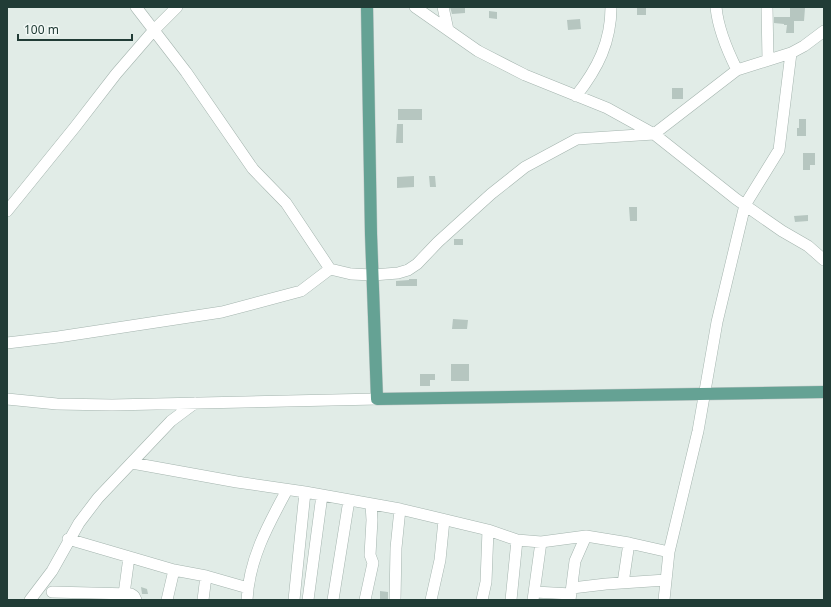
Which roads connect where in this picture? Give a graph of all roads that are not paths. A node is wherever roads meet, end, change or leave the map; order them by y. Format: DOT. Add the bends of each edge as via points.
graph roads {
  1 [pos="136,7"];
  2 [pos="177,7"];
  3 [pos="367,7"];
  4 [pos="415,7"];
  5 [pos="430,7"];
  6 [pos="443,7"];
  7 [pos="610,7"];
  8 [pos="716,7"];
  9 [pos="767,7"];
  10 [pos="437,22"];
  11 [pos="154,30"];
  12 [pos="448,30"];
  13 [pos="824,30"];
  14 [pos="791,53"];
  15 [pos="768,60"];
  16 [pos="737,70"];
  17 [pos="576,96"];
  18 [pos="654,134"];
  19 [pos="744,205"];
  20 [pos="7,212"];
  21 [pos="824,260"];
  22 [pos="330,269"];
  23 [pos="373,275"];
  24 [pos="7,343"];
  25 [pos="824,392"];
  26 [pos="705,394"];
  27 [pos="377,399"];
  28 [pos="7,400"];
  29 [pos="195,403"];
  30 [pos="132,463"];
  31 [pos="287,490"];
  32 [pos="304,492"];
  33 [pos="322,495"];
  34 [pos="349,500"];
  35 [pos="371,504"];
  36 [pos="400,509"];
  37 [pos="444,520"];
  38 [pos="488,530"];
  39 [pos="586,536"];
  40 [pos="68,539"];
  41 [pos="517,540"];
  42 [pos="541,542"];
  43 [pos="629,543"];
  44 [pos="669,552"];
  45 [pos="129,557"];
  46 [pos="174,570"];
  47 [pos="52,571"];
  48 [pos="206,576"];
  49 [pos="666,580"];
  50 [pos="623,583"];
  51 [pos="248,588"];
  52 [pos="124,594"];
  53 [pos="571,594"];
  54 [pos="52,596"];
  55 [pos="534,596"];
  56 [pos="86,597"];
  57 [pos="30,600"];
  58 [pos="136,600"];
  59 [pos="167,600"];
  60 [pos="203,600"];
  61 [pos="247,600"];
  62 [pos="294,600"];
  63 [pos="308,600"];
  64 [pos="333,600"];
  65 [pos="365,600"];
  66 [pos="394,600"];
  67 [pos="431,600"];
  68 [pos="482,600"];
  69 [pos="510,600"];
  70 [pos="664,600"];
  1 -- 11 [label="street"];
  2 -- 11 [label="street"];
  3 -- 23 [label="main road"];
  4 -- 10 [label="street"];
  5 -- 10 [label="street"];
  6 -- 12 [label="street"];
  7 -- 17 [label="street" via="609,32 603,53 590,79"];
  8 -- 16 [label="street" via="724,42"];
  9 -- 15 [label="street"];
  10 -- 12 [label="street"];
  11 -- 20 [label="street"];
  11 -- 22 [label="street" via="253,169 286,203"];
  12 -- 17 [label="street" via="485,55"];
  13 -- 14 [label="street"];
  14 -- 15 [label="street"];
  14 -- 19 [label="street" via="779,150"];
  15 -- 16 [label="street"];
  16 -- 18 [label="street"];
  17 -- 18 [label="street" via="607,108"];
  18 -- 19 [label="street"];
  18 -- 23 [label="street" via="577,139 525,167 491,194 417,264 398,273"];
  19 -- 21 [label="street" via="808,246"];
  19 -- 26 [label="street" via="717,322"];
  22 -- 23 [label="street" via="351,274"];
  22 -- 24 [label="street" via="301,291 222,312 58,338"];
  23 -- 27 [label="main road"];
  25 -- 26 [label="main road"];
  26 -- 27 [label="main road"];
  26 -- 44 [label="street"];
  27 -- 29 [label="street"];
  28 -- 29 [label="street" via="96,405"];
  29 -- 30 [label="street" via="171,422"];
  30 -- 31 [label="street"];
  30 -- 40 [label="street" via="98,498"];
  31 -- 32 [label="street"];
  31 -- 51 [label="street" via="252,564"];
  32 -- 33 [label="street"];
  32 -- 62 [label="street"];
  33 -- 34 [label="street"];
  33 -- 63 [label="street"];
  34 -- 35 [label="street"];
  34 -- 64 [label="street"];
  35 -- 36 [label="street"];
  35 -- 65 [label="street" via="370,555 373,563"];
  36 -- 37 [label="street"];
  36 -- 66 [label="street"];
  37 -- 38 [label="street"];
  37 -- 67 [label="street" via="440,560"];
  38 -- 41 [label="street"];
  38 -- 68 [label="street" via="486,582"];
  39 -- 42 [label="street"];
  39 -- 43 [label="street"];
  39 -- 53 [label="street" via="575,561"];
  40 -- 45 [label="street"];
  40 -- 47 [label="street"];
  41 -- 42 [label="street"];
  41 -- 69 [label="street"];
  42 -- 55 [label="street"];
  43 -- 44 [label="street"];
  43 -- 50 [label="street"];
  44 -- 49 [label="street"];
  45 -- 46 [label="street"];
  45 -- 52 [label="street"];
  46 -- 48 [label="street"];
  46 -- 59 [label="street"];
  47 -- 54 [label="street"];
  47 -- 57 [label="street"];
  48 -- 51 [label="street"];
  48 -- 60 [label="street"];
  49 -- 50 [label="street"];
  49 -- 70 [label="street"];
  50 -- 53 [label="street" via="606,584"];
  51 -- 61 [label="street"];
  52 -- 56 [label="street"];
  52 -- 58 [label="street" via="133,595"];
  53 -- 55 [label="street"];
  54 -- 56 [label="street"];
}
